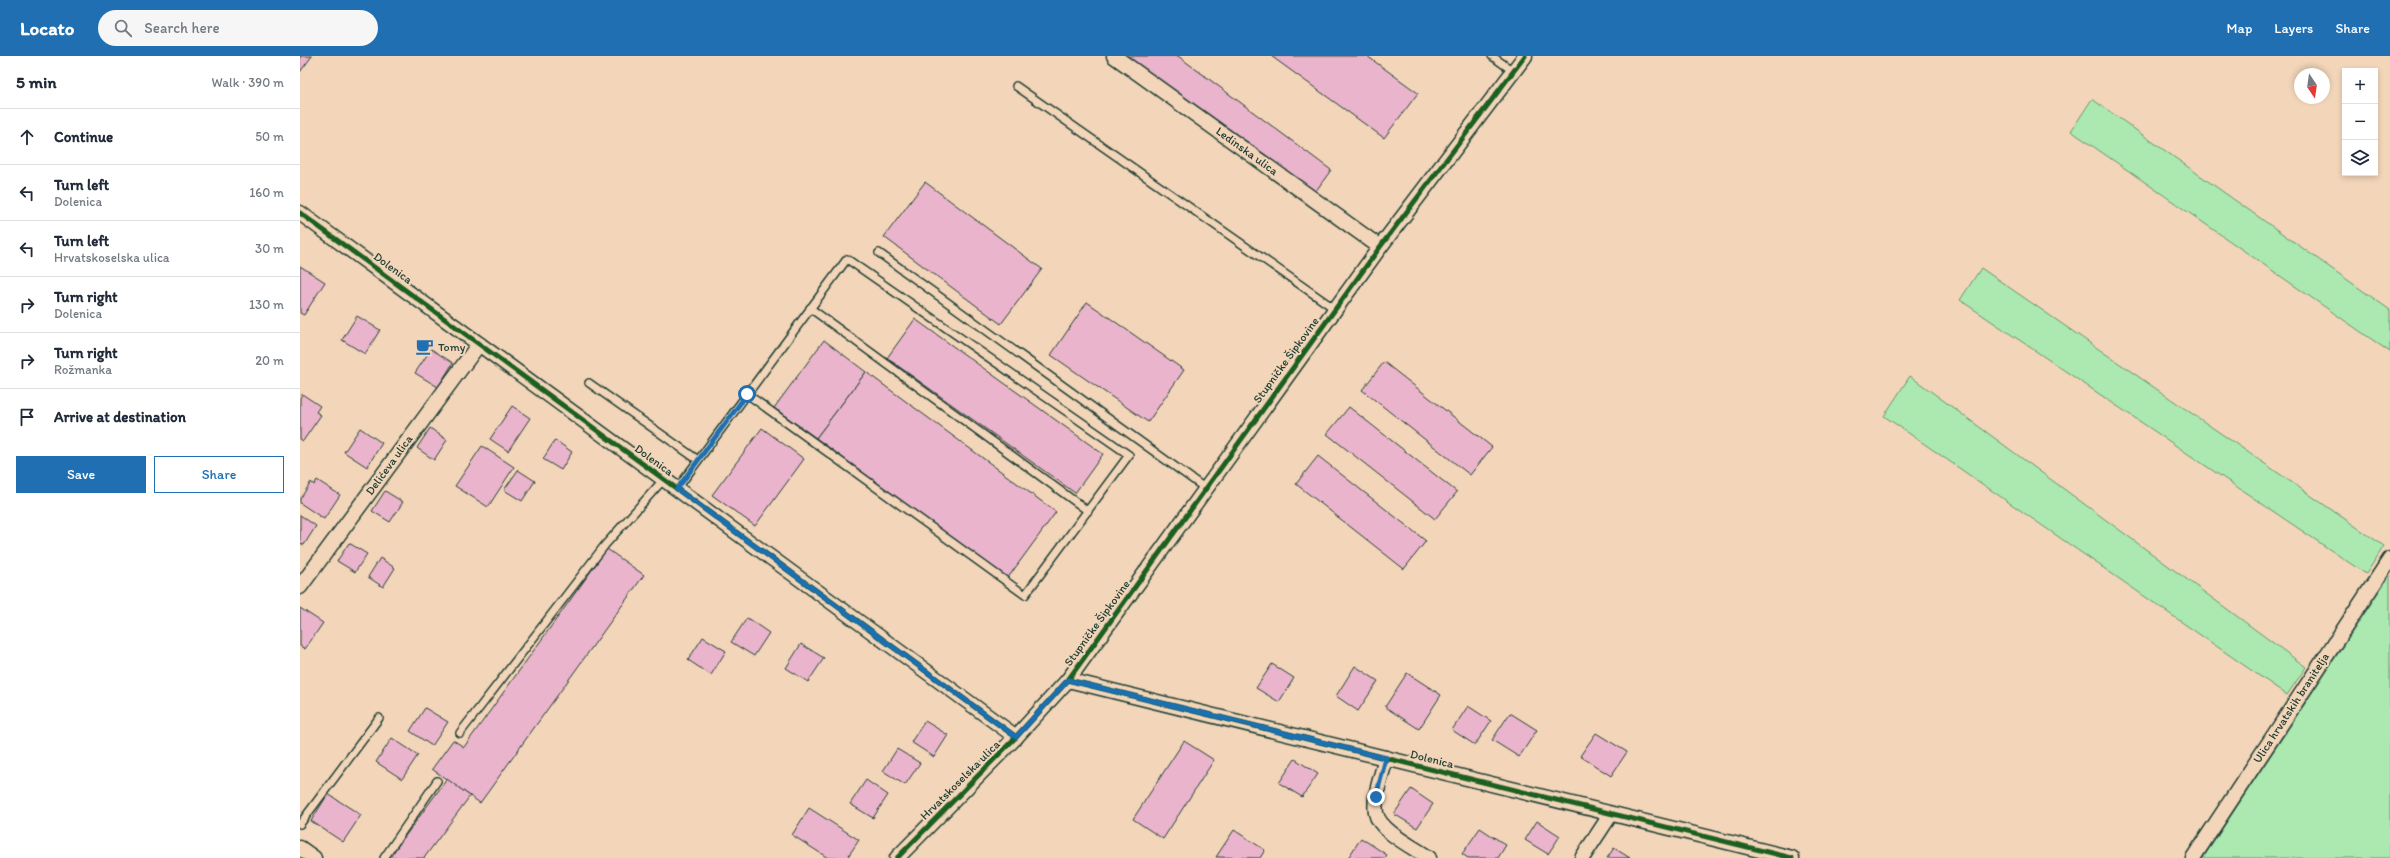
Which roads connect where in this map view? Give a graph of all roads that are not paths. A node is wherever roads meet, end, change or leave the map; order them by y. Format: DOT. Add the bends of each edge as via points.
graph roads {
  1 [pos="1114,56"];
  2 [pos="1492,56"];
  3 [pos="1525,56"];
  4 [pos="1513,72"];
  5 [pos="1016,86"];
  6 [pos="300,213"];
  7 [pos="1380,247"];
  8 [pos="879,253"];
  9 [pos="810,308"];
  10 [pos="1335,309"];
  11 [pos="479,344"];
  12 [pos="589,383"];
  13 [pos="747,394"];
  14 [pos="698,460"];
  15 [pos="664,479"];
  16 [pos="677,489"];
  17 [pos="1206,490"];
  18 [pos="1088,511"];
  19 [pos="2390,559"];
  20 [pos="300,587"];
  21 [pos="1068,680"];
  22 [pos="378,718"];
  23 [pos="460,733"];
  24 [pos="1016,737"];
  25 [pos="1386,758"];
  26 [pos="437,781"];
  27 [pos="1611,814"];
  28 [pos="300,824"];
  29 [pos="300,848"];
  30 [pos="314,858"];
  31 [pos="384,858"];
  32 [pos="897,858"];
  33 [pos="1429,858"];
  34 [pos="1582,858"];
  35 [pos="1792,858"];
  36 [pos="2193,858"];
  1 -- 7 [label="street, Ledinska ulica"];
  2 -- 4 [label="lane"];
  3 -- 4 [label="street, Stupničke Šipkovine"];
  4 -- 7 [label="street, Stupničke Šipkovine"];
  5 -- 10 [label="lane"];
  6 -- 11 [label="street, Dolenica"];
  7 -- 10 [label="street, Stupničke Šipkovine"];
  8 -- 17 [label="lane"];
  9 -- 13 [label="lane"];
  9 -- 18 [label="lane"];
  9 -- 18 [label="lane" via="847,258 1129,455"];
  10 -- 17 [label="street, Stupničke Šipkovine"];
  11 -- 15 [label="street, Dolenica"];
  11 -- 20 [label="street, Delićeva ulica"];
  12 -- 14 [label="lane"];
  13 -- 14 [label="lane"];
  13 -- 18 [label="lane" via="1025,595"];
  14 -- 16 [label="lane"];
  15 -- 16 [label="street, Dolenica"];
  15 -- 23 [label="lane" via="605,545"];
  16 -- 24 [label="street, Dolenica"];
  17 -- 21 [label="street, Stupničke Šipkovine"];
  19 -- 36 [label="street, Ulica hrvatskih branitelja"];
  21 -- 24 [label="street, Hrvatskoselska ulica"];
  21 -- 25 [label="street, Dolenica"];
  22 -- 28 [label="lane"];
  24 -- 32 [label="street, Hrvatskoselska ulica"];
  25 -- 27 [label="street, Dolenica"];
  25 -- 33 [label="street" via="1376,797 1376,814 1386,830"];
  26 -- 31 [label="lane"];
  27 -- 34 [label="street"];
  27 -- 35 [label="street, Dolenica"];
  29 -- 30 [label="street"];
}
